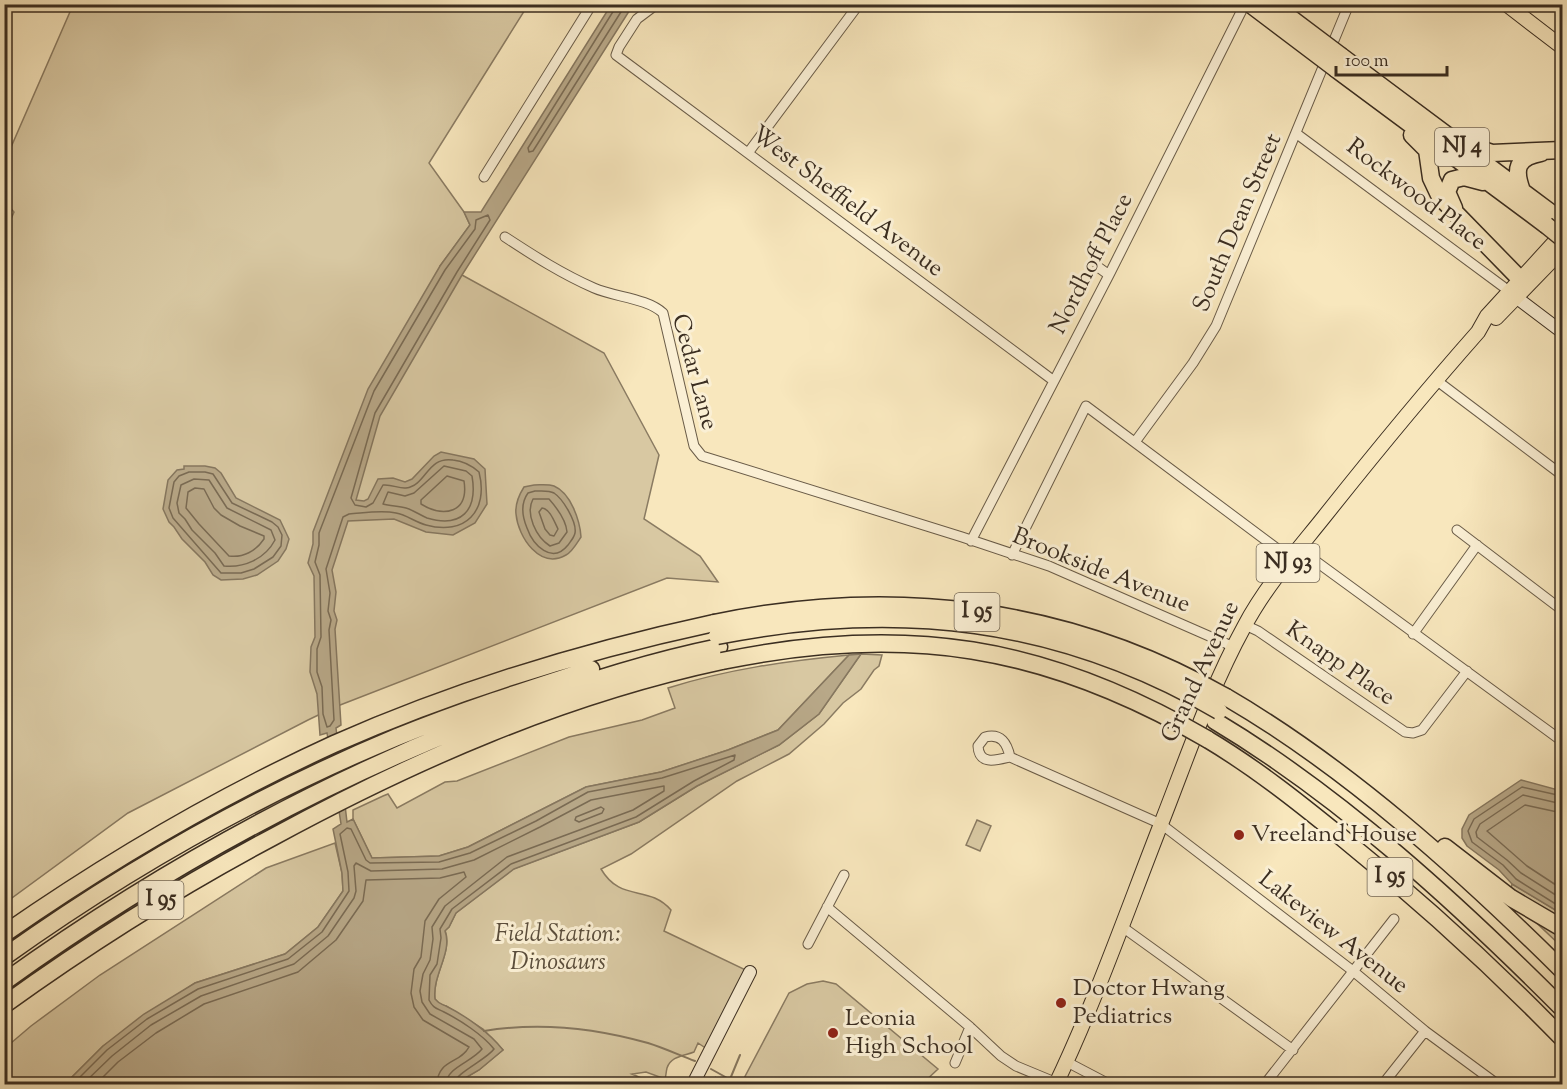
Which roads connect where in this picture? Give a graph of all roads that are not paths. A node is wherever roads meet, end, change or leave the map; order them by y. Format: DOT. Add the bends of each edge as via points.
graph roads {
  1 [pos="592,4"];
  2 [pos="657,4"];
  3 [pos="859,4"];
  4 [pos="1245,4"];
  5 [pos="1250,4"];
  6 [pos="1272,4"];
  7 [pos="1349,4"];
  8 [pos="1506,4"];
  9 [pos="1563,46"];
  10 [pos="1339,63"];
  11 [pos="1382,102"];
  12 [pos="1297,134"];
  13 [pos="1449,137"];
  14 [pos="1557,150"];
  15 [pos="748,153"];
  16 [pos="484,177"];
  17 [pos="1490,184"];
  18 [pos="1522,191"];
  19 [pos="1456,212"];
  20 [pos="1555,221"];
  21 [pos="1563,236"];
  22 [pos="505,237"];
  23 [pos="1563,250"];
  24 [pos="1098,267"];
  25 [pos="1109,275"];
  26 [pos="1520,279"];
  27 [pos="1513,295"];
  28 [pos="1563,332"];
  29 [pos="1436,380"];
  30 [pos="1054,381"];
  31 [pos="1135,442"];
  32 [pos="1563,475"];
  33 [pos="1457,530"];
  34 [pos="971,541"];
  35 [pos="986,546"];
  36 [pos="1477,546"];
  37 [pos="1295,554"];
  38 [pos="1012,555"];
  39 [pos="1563,610"];
  40 [pos="1245,625"];
  41 [pos="1413,633"];
  42 [pos="718,642"];
  43 [pos="1234,647"];
  44 [pos="1467,671"];
  45 [pos="1220,710"];
  46 [pos="1563,741"];
  47 [pos="1010,757"];
  48 [pos="1367,796"];
  49 [pos="1161,824"];
  50 [pos="844,875"];
  51 [pos="827,907"];
  52 [pos="1394,919"];
  53 [pos="1121,926"];
  54 [pos="1563,928"];
  55 [pos="4,934"];
  56 [pos="808,944"];
  57 [pos="4,957"];
  58 [pos="1353,970"];
  59 [pos="1563,970"];
  60 [pos="750,972"];
  61 [pos="4,982"];
  62 [pos="1563,992"];
  63 [pos="4,1005"];
  64 [pos="1563,1008"];
  65 [pos="970,1026"];
  66 [pos="1425,1031"];
  67 [pos="1563,1038"];
  68 [pos="1293,1050"];
  69 [pos="1066,1062"];
  70 [pos="955,1063"];
  71 [pos="693,1084"];
  72 [pos="1056,1084"];
  73 [pos="1110,1084"];
  74 [pos="1265,1084"];
  75 [pos="1383,1084"];
  76 [pos="1497,1084"];
  1 -- 16 [label="street"];
  2 -- 15 [label="street, West Sheffield Avenue" via="638,19 616,55"];
  3 -- 15 [label="street"];
  4 -- 25 [label="street, Nordhoff Place"];
  5 -- 10 [label="highway, NJ 4, bridge"];
  6 -- 10 [label="highway, NJ 4, bridge"];
  7 -- 12 [label="street, South Dean Street"];
  8 -- 9 [label="main road"];
  10 -- 11 [label="highway, NJ 4"];
  10 -- 13 [label="highway, NJ 4"];
  11 -- 17 [label="highway, NJ 4"];
  11 -- 19 [label="highway" via="1427,150 1436,190"];
  12 -- 27 [label="street, Rockwood Place"];
  12 -- 31 [label="street, South Dean Street" via="1216,326"];
  13 -- 14 [label="highway" via="1492,153"];
  13 -- 18 [label="highway, NJ 4"];
  14 -- 18 [label="highway" via="1530,155 1521,163 1517,176"];
  15 -- 30 [label="street, West Sheffield Avenue"];
  17 -- 19 [label="highway" via="1464,177 1452,180 1446,192"];
  17 -- 20 [label="highway, NJ 4"];
  18 -- 20 [label="highway, NJ 4"];
  19 -- 26 [label="highway"];
  20 -- 21 [label="highway, NJ 4, bridge"];
  21 -- 26 [label="main road, Grand Avenue / NJ 93"];
  22 -- 34 [label="street, Cedar Lane" via="578,280 651,305 663,314 699,454"];
  23 -- 27 [label="main road, Grand Avenue / NJ 93"];
  24 -- 25 [label="street"];
  25 -- 30 [label="street, Nordhoff Place"];
  26 -- 27 [label="main road, Grand Avenue / NJ 93"];
  27 -- 28 [label="street, Rockwood Place"];
  27 -- 29 [label="main road, Grand Avenue / NJ 93" via="1487,316"];
  29 -- 32 [label="street"];
  29 -- 37 [label="main road, Grand Avenue / NJ 93"];
  30 -- 34 [label="street, Nordhoff Place"];
  31 -- 37 [label="street"];
  31 -- 38 [label="street" via="1086,406"];
  33 -- 36 [label="street"];
  34 -- 35 [label="street, Cedar Lane"];
  35 -- 38 [label="street, Brookside Avenue"];
  36 -- 39 [label="street"];
  36 -- 41 [label="street"];
  37 -- 40 [label="main road, Grand Avenue / NJ 93"];
  37 -- 41 [label="street"];
  38 -- 43 [label="street, Brookside Avenue" via="1060,570"];
  40 -- 43 [label="main road, Grand Avenue / NJ 93"];
  40 -- 44 [label="street, Knapp Place" via="1405,732 1422,730"];
  41 -- 44 [label="street"];
  42 -- 45 [label="highway, I 95" via="856,628 974,636 1043,650"];
  42 -- 45 [label="highway, I 95, bridge" via="787,610 895,604 968,610 1048,626 1166,666"];
  42 -- 55 [label="highway, I 95" via="627,643 529,671 361,733 156,836"];
  42 -- 57 [label="highway, I 95" via="616,662 502,698 322,770 159,856"];
  42 -- 61 [label="highway, I 95" via="559,692 456,730 325,789 162,878"];
  42 -- 63 [label="highway, I 95" via="636,682 555,708 460,746 327,808 161,900"];
  42 -- 67 [label="highway, I 95, bridge" via="788,649 847,643 969,649 1083,678 1139,702 1207,739 1263,776 1370,860"];
  43 -- 49 [label="main road, Grand Avenue / NJ 93"];
  44 -- 46 [label="street"];
  45 -- 48 [label="highway, I 95" via="1289,737"];
  45 -- 62 [label="highway, I 95" via="1392,837"];
  45 -- 64 [label="highway, I 95" via="1484,932"];
  47 -- 49 [label="street, Lakeview Avenue"];
  48 -- 54 [label="highway" via="1407,817 1510,898"];
  48 -- 59 [label="highway, I 95" via="1475,887"];
  49 -- 53 [label="main road, Grand Avenue / NJ 93"];
  49 -- 58 [label="street, Lakeview Avenue"];
  50 -- 51 [label="street"];
  51 -- 56 [label="street"];
  51 -- 65 [label="street"];
  52 -- 58 [label="street"];
  53 -- 68 [label="street"];
  53 -- 69 [label="main road, Grand Avenue / NJ 93"];
  58 -- 66 [label="street, Lakeview Avenue"];
  58 -- 68 [label="street"];
  60 -- 71 [label="street"];
  65 -- 70 [label="street"];
  65 -- 72 [label="street" via="1009,1062"];
  66 -- 75 [label="street"];
  66 -- 76 [label="street, Lakeview Avenue"];
  68 -- 74 [label="street"];
  69 -- 72 [label="main road, Grand Avenue / NJ 93"];
  69 -- 73 [label="street"];
}
